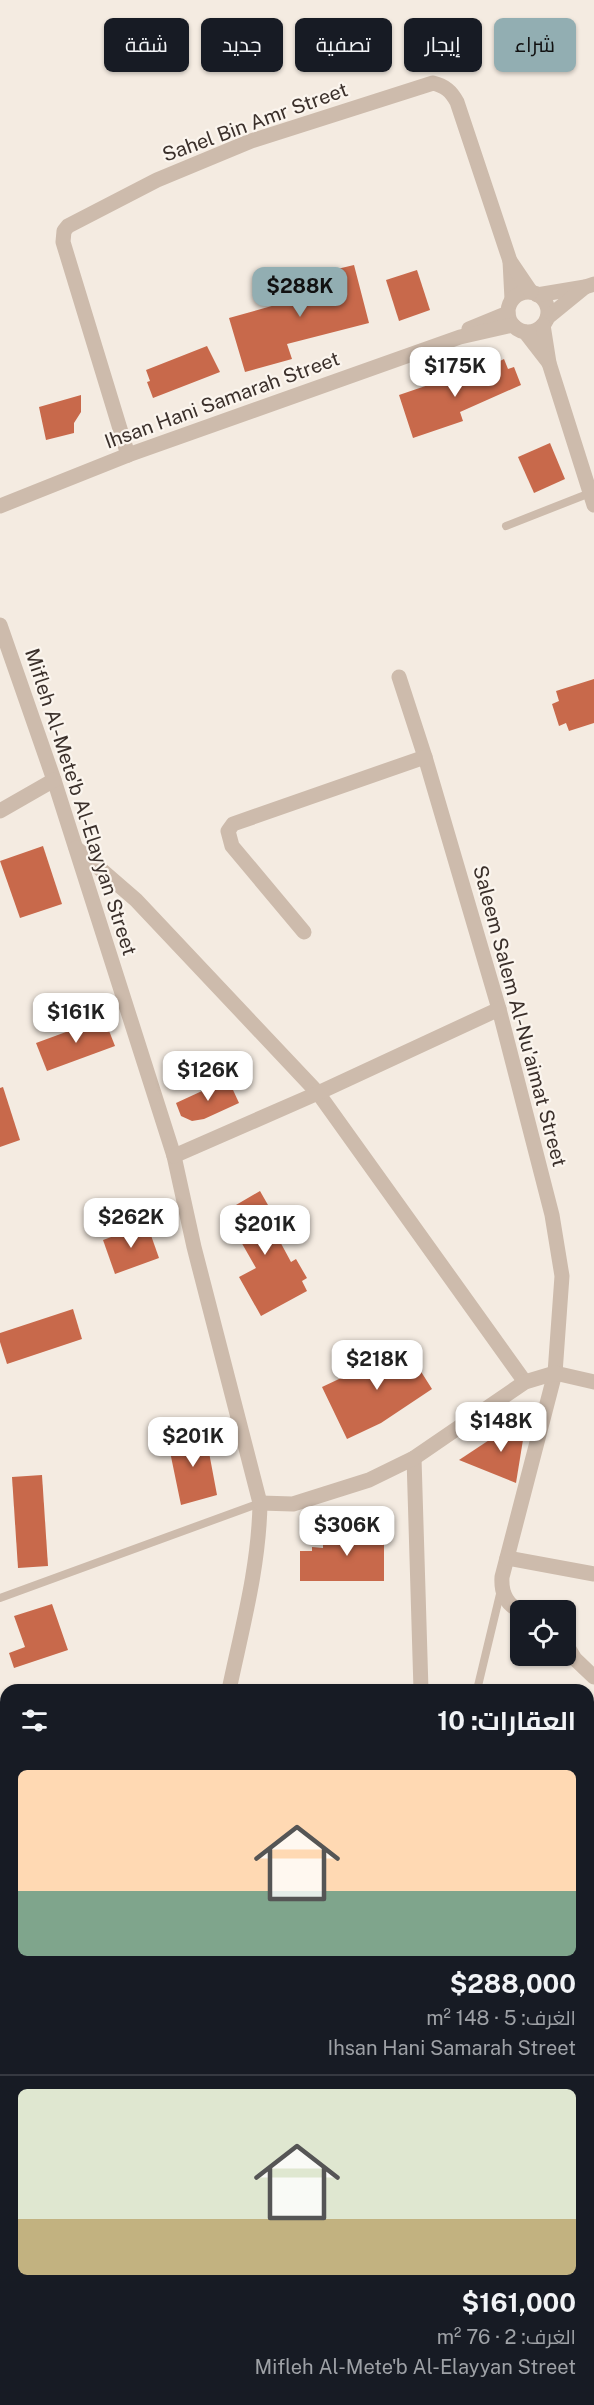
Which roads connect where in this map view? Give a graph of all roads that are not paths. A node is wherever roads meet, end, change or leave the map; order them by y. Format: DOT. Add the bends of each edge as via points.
graph roads {
  1 [pos="510,261"];
  2 [pos="589,285"];
  3 [pos="534,293"];
  4 [pos="514,317"];
  5 [pos="545,322"];
  6 [pos="549,363"];
  7 [pos="128,455"];
  8 [pos="592,499"];
  9 [pos="0,506"];
  10 [pos="506,526"];
  11 [pos="0,625"];
  12 [pos="399,677"];
  13 [pos="425,757"];
  14 [pos="54,780"];
  15 [pos="0,811"];
  16 [pos="76,848"];
  17 [pos="304,932"];
  18 [pos="499,1009"];
  19 [pos="318,1093"];
  20 [pos="174,1156"];
  21 [pos="555,1373"];
  22 [pos="525,1382"];
  23 [pos="594,1382"];
  24 [pos="414,1458"];
  25 [pos="260,1503"];
  26 [pos="507,1558"];
  27 [pos="594,1574"];
  28 [pos="502,1586"];
  29 [pos="0,1598"];
  30 [pos="510,1603"];
  31 [pos="576,1660"];
  32 [pos="594,1677"];
  33 [pos="229,1684"];
  34 [pos="421,1684"];
  35 [pos="478,1684"];
  1 -- 3 [label="street, Sahel Bin Amr Street"];
  1 -- 4 [label="street, Sahel Bin Amr Street"];
  1 -- 7 [label="street, Sahel Bin Amr Street" via="457,102 442,85 433,82 251,141 157,180 68,226 63,235"];
  2 -- 3 [label="street"];
  2 -- 5 [label="street"];
  3 -- 4 [label="street" via="524,292"];
  3 -- 5 [label="street" via="546,305"];
  4 -- 5 [label="street" via="532,332"];
  4 -- 6 [label="street"];
  4 -- 7 [label="street, Ihsan Hani Samarah Street"];
  5 -- 6 [label="street"];
  6 -- 8 [label="street"];
  7 -- 9 [label="street, Ihsan Hani Samarah Street"];
  8 -- 10 [label="lane"];
  11 -- 14 [label="street, Mifleh Al-Mete'b Al-Elayyan Street"];
  12 -- 13 [label="street, Saleem Salem Al-Nu'aimat Street"];
  13 -- 17 [label="street" via="233,824 228,831 232,846"];
  13 -- 18 [label="street, Saleem Salem Al-Nu'aimat Street"];
  14 -- 15 [label="street"];
  14 -- 16 [label="street, Mifleh Al-Mete'b Al-Elayyan Street"];
  16 -- 19 [label="street" via="136,900"];
  16 -- 20 [label="street, Mifleh Al-Mete'b Al-Elayyan Street"];
  18 -- 19 [label="street"];
  18 -- 21 [label="street, Saleem Salem Al-Nu'aimat Street" via="552,1215 562,1276"];
  19 -- 20 [label="street"];
  19 -- 22 [label="street"];
  20 -- 25 [label="street, Mifleh Al-Mete'b Al-Elayyan Street"];
  21 -- 22 [label="street"];
  21 -- 23 [label="street"];
  21 -- 26 [label="street, Saleem Salem Al-Nu'aimat Street"];
  22 -- 24 [label="street"];
  24 -- 25 [label="street" via="326,1495 293,1504"];
  24 -- 34 [label="street"];
  25 -- 29 [label="lane"];
  25 -- 33 [label="street, Mifleh Al-Mete'b Al-Elayyan Street" via="252,1584"];
  26 -- 27 [label="street"];
  26 -- 28 [label="street, Saleem Salem Al-Nu'aimat Street"];
  28 -- 30 [label="street"];
  28 -- 35 [label="lane"];
  31 -- 32 [label="street"];
}
